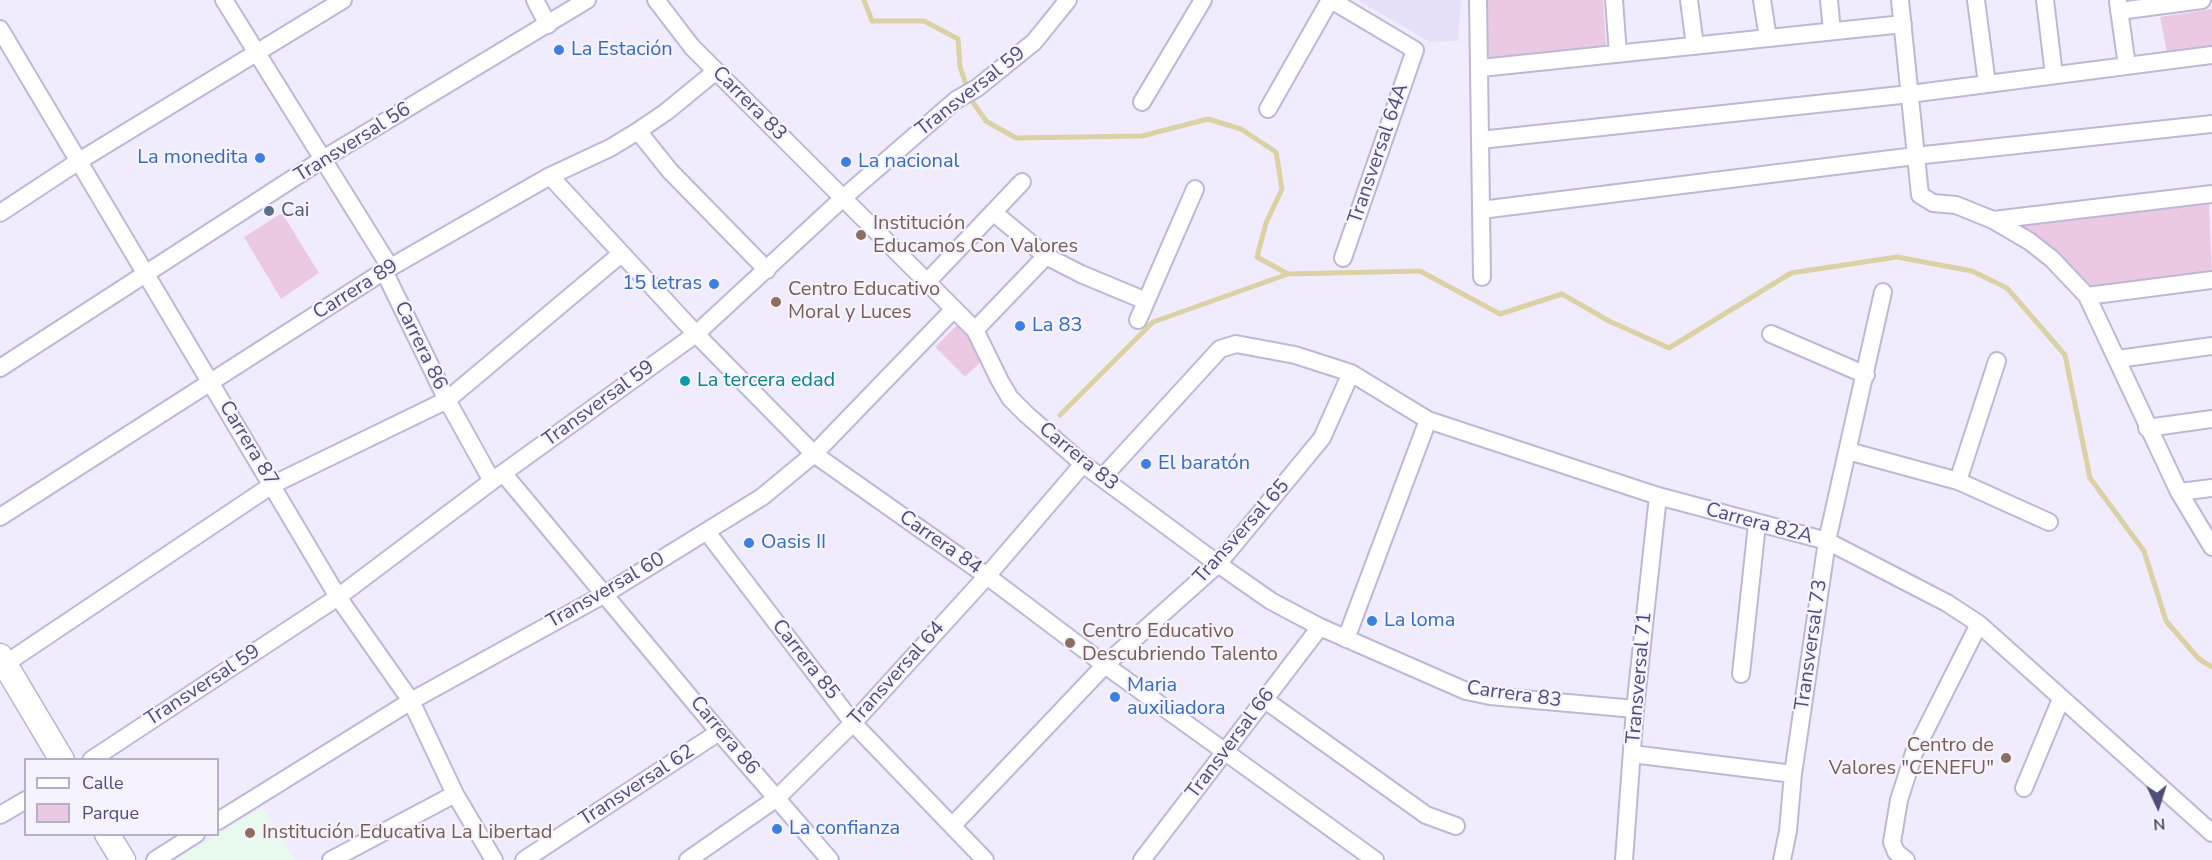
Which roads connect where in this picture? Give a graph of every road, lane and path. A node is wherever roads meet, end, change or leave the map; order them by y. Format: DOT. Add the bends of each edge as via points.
graph roads {
  1 [pos="224,0"];
  2 [pos="343,0"];
  3 [pos="535,0"];
  4 [pos="587,0"];
  5 [pos="656,0"];
  6 [pos="1068,0"];
  7 [pos="1203,0"];
  8 [pos="1331,0"];
  9 [pos="1478,0"];
  10 [pos="1614,0"];
  11 [pos="1689,0"];
  12 [pos="1762,0"];
  13 [pos="1828,0"];
  14 [pos="1900,0"];
  15 [pos="1976,0"];
  16 [pos="2045,0"];
  17 [pos="2202,0"];
  18 [pos="2181,1"];
  19 [pos="2118,5"];
  20 [pos="1903,24"];
  21 [pos="548,25"];
  22 [pos="0,29"];
  23 [pos="1832,31"];
  24 [pos="1768,38"];
  25 [pos="1695,46"];
  26 [pos="257,52"];
  27 [pos="1618,54"];
  28 [pos="2212,55"];
  29 [pos="2127,66"];
  30 [pos="1480,68"];
  31 [pos="716,71"];
  32 [pos="2054,75"];
  33 [pos="1987,84"];
  34 [pos="1910,94"];
  35 [pos="1142,102"];
  36 [pos="1268,109"];
  37 [pos="2212,124"];
  38 [pos="638,130"];
  39 [pos="1480,140"];
  40 [pos="1915,156"];
  41 [pos="323,159"];
  42 [pos="79,161"];
  43 [pos="550,176"];
  44 [pos="1022,182"];
  45 [pos="1195,189"];
  46 [pos="2212,194"];
  47 [pos="843,198"];
  48 [pos="1481,210"];
  49 [pos="993,212"];
  50 [pos="0,213"];
  51 [pos="1993,220"];
  52 [pos="621,254"];
  53 [pos="1046,256"];
  54 [pos="1343,258"];
  55 [pos="387,269"];
  56 [pos="767,270"];
  57 [pos="147,275"];
  58 [pos="1482,277"];
  59 [pos="2212,280"];
  60 [pos="926,283"];
  61 [pos="1884,292"];
  62 [pos="2087,296"];
  63 [pos="1146,301"];
  64 [pos="954,309"];
  65 [pos="1138,320"];
  66 [pos="975,330"];
  67 [pos="696,334"];
  68 [pos="1771,334"];
  69 [pos="2212,346"];
  70 [pos="2118,359"];
  71 [pos="1997,361"];
  72 [pos="0,368"];
  73 [pos="1351,373"];
  74 [pos="1866,375"];
  75 [pos="210,383"];
  76 [pos="447,400"];
  77 [pos="2212,419"];
  78 [pos="1428,420"];
  79 [pos="2147,428"];
  80 [pos="1848,451"];
  81 [pos="814,454"];
  82 [pos="1083,464"];
  83 [pos="498,477"];
  84 [pos="1102,478"];
  85 [pos="1958,481"];
  86 [pos="272,485"];
  87 [pos="2212,488"];
  88 [pos="2179,492"];
  89 [pos="1658,496"];
  90 [pos="0,517"];
  91 [pos="2049,522"];
  92 [pos="1757,524"];
  93 [pos="706,532"];
  94 [pos="1827,542"];
  95 [pos="2212,547"];
  96 [pos="1218,564"];
  97 [pos="987,576"];
  98 [pos="605,594"];
  99 [pos="338,597"];
  100 [pos="1979,624"];
  101 [pos="1320,627"];
  102 [pos="1346,639"];
  103 [pos="3,665"];
  104 [pos="1105,666"];
  105 [pos="1741,674"];
  106 [pos="2061,699"];
  107 [pos="1265,700"];
  108 [pos="411,701"];
  109 [pos="1635,709"];
  110 [pos="854,723"];
  111 [pos="719,732"];
  112 [pos="1226,753"];
  113 [pos="1632,754"];
  114 [pos="61,758"];
  115 [pos="93,758"];
  116 [pos="1793,774"];
  117 [pos="2024,788"];
  118 [pos="455,794"];
  119 [pos="777,798"];
  120 [pos="24,801"];
  121 [pos="0,815"];
  122 [pos="219,820"];
  123 [pos="954,824"];
  124 [pos="1456,826"];
  125 [pos="2212,833"];
  126 [pos="108,836"];
  127 [pos="193,836"];
  128 [pos="1901,856"];
  129 [pos="123,860"];
  130 [pos="154,860"];
  131 [pos="331,860"];
  132 [pos="494,860"];
  133 [pos="524,860"];
  134 [pos="688,860"];
  135 [pos="830,860"];
  136 [pos="985,860"];
  137 [pos="1142,860"];
  138 [pos="1375,860"];
  139 [pos="1624,860"];
  140 [pos="1782,860"];
  1 -- 26 [label="street, Carrera 86"];
  2 -- 26 [label="street"];
  3 -- 21 [label="street"];
  4 -- 21 [label="street, Transversal 56"];
  5 -- 31 [label="street, Carrera 83"];
  6 -- 47 [label="street, Transversal 59" via="1034,42 956,100"];
  7 -- 35 [label="street"];
  8 -- 36 [label="street"];
  8 -- 54 [label="street, Transversal 64A" via="1415,50"];
  9 -- 30 [label="street"];
  10 -- 27 [label="street"];
  11 -- 25 [label="street"];
  12 -- 24 [label="street"];
  13 -- 23 [label="street"];
  14 -- 20 [label="street"];
  15 -- 33 [label="street"];
  16 -- 32 [label="street"];
  17 -- 18 [label="street"];
  18 -- 19 [label="street"];
  19 -- 29 [label="street"];
  20 -- 23 [label="street"];
  20 -- 34 [label="street"];
  21 -- 41 [label="street, Transversal 56"];
  22 -- 42 [label="street, Carrera 87"];
  23 -- 24 [label="street"];
  24 -- 25 [label="street"];
  25 -- 27 [label="street"];
  26 -- 41 [label="street, Carrera 86"];
  26 -- 42 [label="street"];
  27 -- 30 [label="street"];
  28 -- 29 [label="street"];
  29 -- 32 [label="street"];
  30 -- 39 [label="street"];
  31 -- 38 [label="street, Carrera 89"];
  31 -- 47 [label="street, Carrera 83"];
  32 -- 33 [label="street"];
  33 -- 34 [label="street"];
  34 -- 39 [label="street"];
  34 -- 40 [label="street"];
  37 -- 40 [label="street"];
  38 -- 43 [label="street, Carrera 89"];
  38 -- 56 [label="street" via="670,171"];
  39 -- 48 [label="street"];
  40 -- 48 [label="street"];
  40 -- 51 [label="street" via="1918,190 1924,200 1956,205"];
  41 -- 55 [label="street, Carrera 86"];
  41 -- 57 [label="street, Transversal 56"];
  42 -- 50 [label="street"];
  42 -- 57 [label="street, Carrera 87"];
  43 -- 52 [label="street, Carrera 84"];
  43 -- 55 [label="street, Carrera 89"];
  44 -- 49 [label="street"];
  45 -- 63 [label="street"];
  46 -- 51 [label="street"];
  47 -- 56 [label="street, Transversal 59"];
  47 -- 60 [label="street, Carrera 83"];
  48 -- 58 [label="street"];
  49 -- 53 [label="street"];
  49 -- 60 [label="street"];
  51 -- 62 [label="street" via="2030,241"];
  52 -- 67 [label="street, Carrera 84"];
  52 -- 76 [label="street"];
  53 -- 63 [label="street"];
  53 -- 66 [label="street"];
  55 -- 75 [label="street, Carrera 89"];
  55 -- 76 [label="street, Carrera 86"];
  56 -- 67 [label="street, Transversal 59"];
  57 -- 72 [label="street, Transversal 56"];
  57 -- 75 [label="street, Carrera 87"];
  59 -- 62 [label="street"];
  60 -- 64 [label="street, Carrera 83"];
  61 -- 74 [label="street, Transversal 73"];
  62 -- 70 [label="street"];
  63 -- 65 [label="street"];
  64 -- 66 [label="street, Carrera 83"];
  64 -- 81 [label="street, Transversal 60"];
  66 -- 82 [label="street, Carrera 83" via="1010,398"];
  67 -- 81 [label="street, Carrera 84"];
  67 -- 83 [label="street, Transversal 59"];
  68 -- 74 [label="street"];
  69 -- 70 [label="street"];
  70 -- 79 [label="street"];
  71 -- 85 [label="street"];
  73 -- 78 [label="street, Carrera 82A"];
  73 -- 84 [label="street, Carrera 82A" via="1295,355 1236,345 1220,349"];
  73 -- 96 [label="street, Transversal 65" via="1322,438"];
  74 -- 80 [label="street, Transversal 73"];
  75 -- 86 [label="street, Carrera 87"];
  75 -- 90 [label="street, Carrera 89"];
  76 -- 83 [label="street, Carrera 86"];
  76 -- 86 [label="street"];
  77 -- 79 [label="street"];
  78 -- 89 [label="street, Carrera 82A"];
  78 -- 102 [label="street"];
  79 -- 88 [label="street"];
  80 -- 85 [label="street"];
  80 -- 94 [label="street, Transversal 73"];
  81 -- 93 [label="street, Transversal 60" via="762,497"];
  81 -- 97 [label="street, Carrera 84"];
  82 -- 84 [label="street, Carrera 83"];
  82 -- 97 [label="street, Transversal 64"];
  83 -- 98 [label="street, Carrera 86"];
  83 -- 99 [label="street, Transversal 59"];
  84 -- 96 [label="street, Carrera 83"];
  85 -- 91 [label="street"];
  86 -- 99 [label="street, Carrera 87"];
  86 -- 103 [label="street"];
  87 -- 88 [label="street"];
  88 -- 95 [label="street"];
  89 -- 92 [label="street, Carrera 82A"];
  89 -- 109 [label="street, Transversal 71"];
  92 -- 94 [label="street, Carrera 82A"];
  92 -- 105 [label="street"];
  93 -- 98 [label="street, Transversal 60"];
  93 -- 110 [label="street, Carrera 85"];
  94 -- 100 [label="street, Carrera 82A" via="1947,603"];
  94 -- 116 [label="street, Transversal 73"];
  96 -- 101 [label="street, Carrera 83" via="1271,601"];
  96 -- 104 [label="street, Transversal 65"];
  97 -- 104 [label="street, Carrera 84"];
  97 -- 110 [label="street, Transversal 64"];
  98 -- 108 [label="street, Transversal 60"];
  98 -- 111 [label="street, Carrera 86"];
  99 -- 108 [label="street, Carrera 87"];
  99 -- 115 [label="street, Transversal 59"];
  100 -- 106 [label="street, Carrera 82A"];
  100 -- 128 [label="street" via="1914,753 1899,800 1892,842"];
  101 -- 102 [label="street, Carrera 83"];
  101 -- 107 [label="street, Transversal 66"];
  102 -- 109 [label="street, Carrera 83" via="1466,691"];
  103 -- 114 [label="street"];
  104 -- 112 [label="street, Carrera 84"];
  104 -- 123 [label="street, Transversal 65"];
  106 -- 117 [label="street"];
  106 -- 125 [label="street, Carrera 82A"];
  107 -- 112 [label="street, Transversal 66"];
  107 -- 124 [label="street" via="1426,815"];
  108 -- 118 [label="street, Carrera 87"];
  108 -- 122 [label="street, Transversal 60"];
  109 -- 113 [label="street, Transversal 71"];
  110 -- 119 [label="street, Transversal 64"];
  110 -- 123 [label="street, Carrera 85"];
  111 -- 119 [label="street, Carrera 86"];
  111 -- 133 [label="street, Transversal 62"];
  112 -- 137 [label="street, Transversal 66"];
  112 -- 138 [label="street, Carrera 84"];
  113 -- 116 [label="street"];
  113 -- 139 [label="street, Transversal 71"];
  116 -- 140 [label="street, Transversal 73"];
  118 -- 131 [label="street"];
  118 -- 132 [label="street, Carrera 87"];
  119 -- 134 [label="street, Transversal 64"];
  119 -- 135 [label="street, Carrera 86"];
  120 -- 121 [label="street"];
  123 -- 136 [label="street, Carrera 85"];
  126 -- 129 [label="street"];
  127 -- 130 [label="street"];
}
